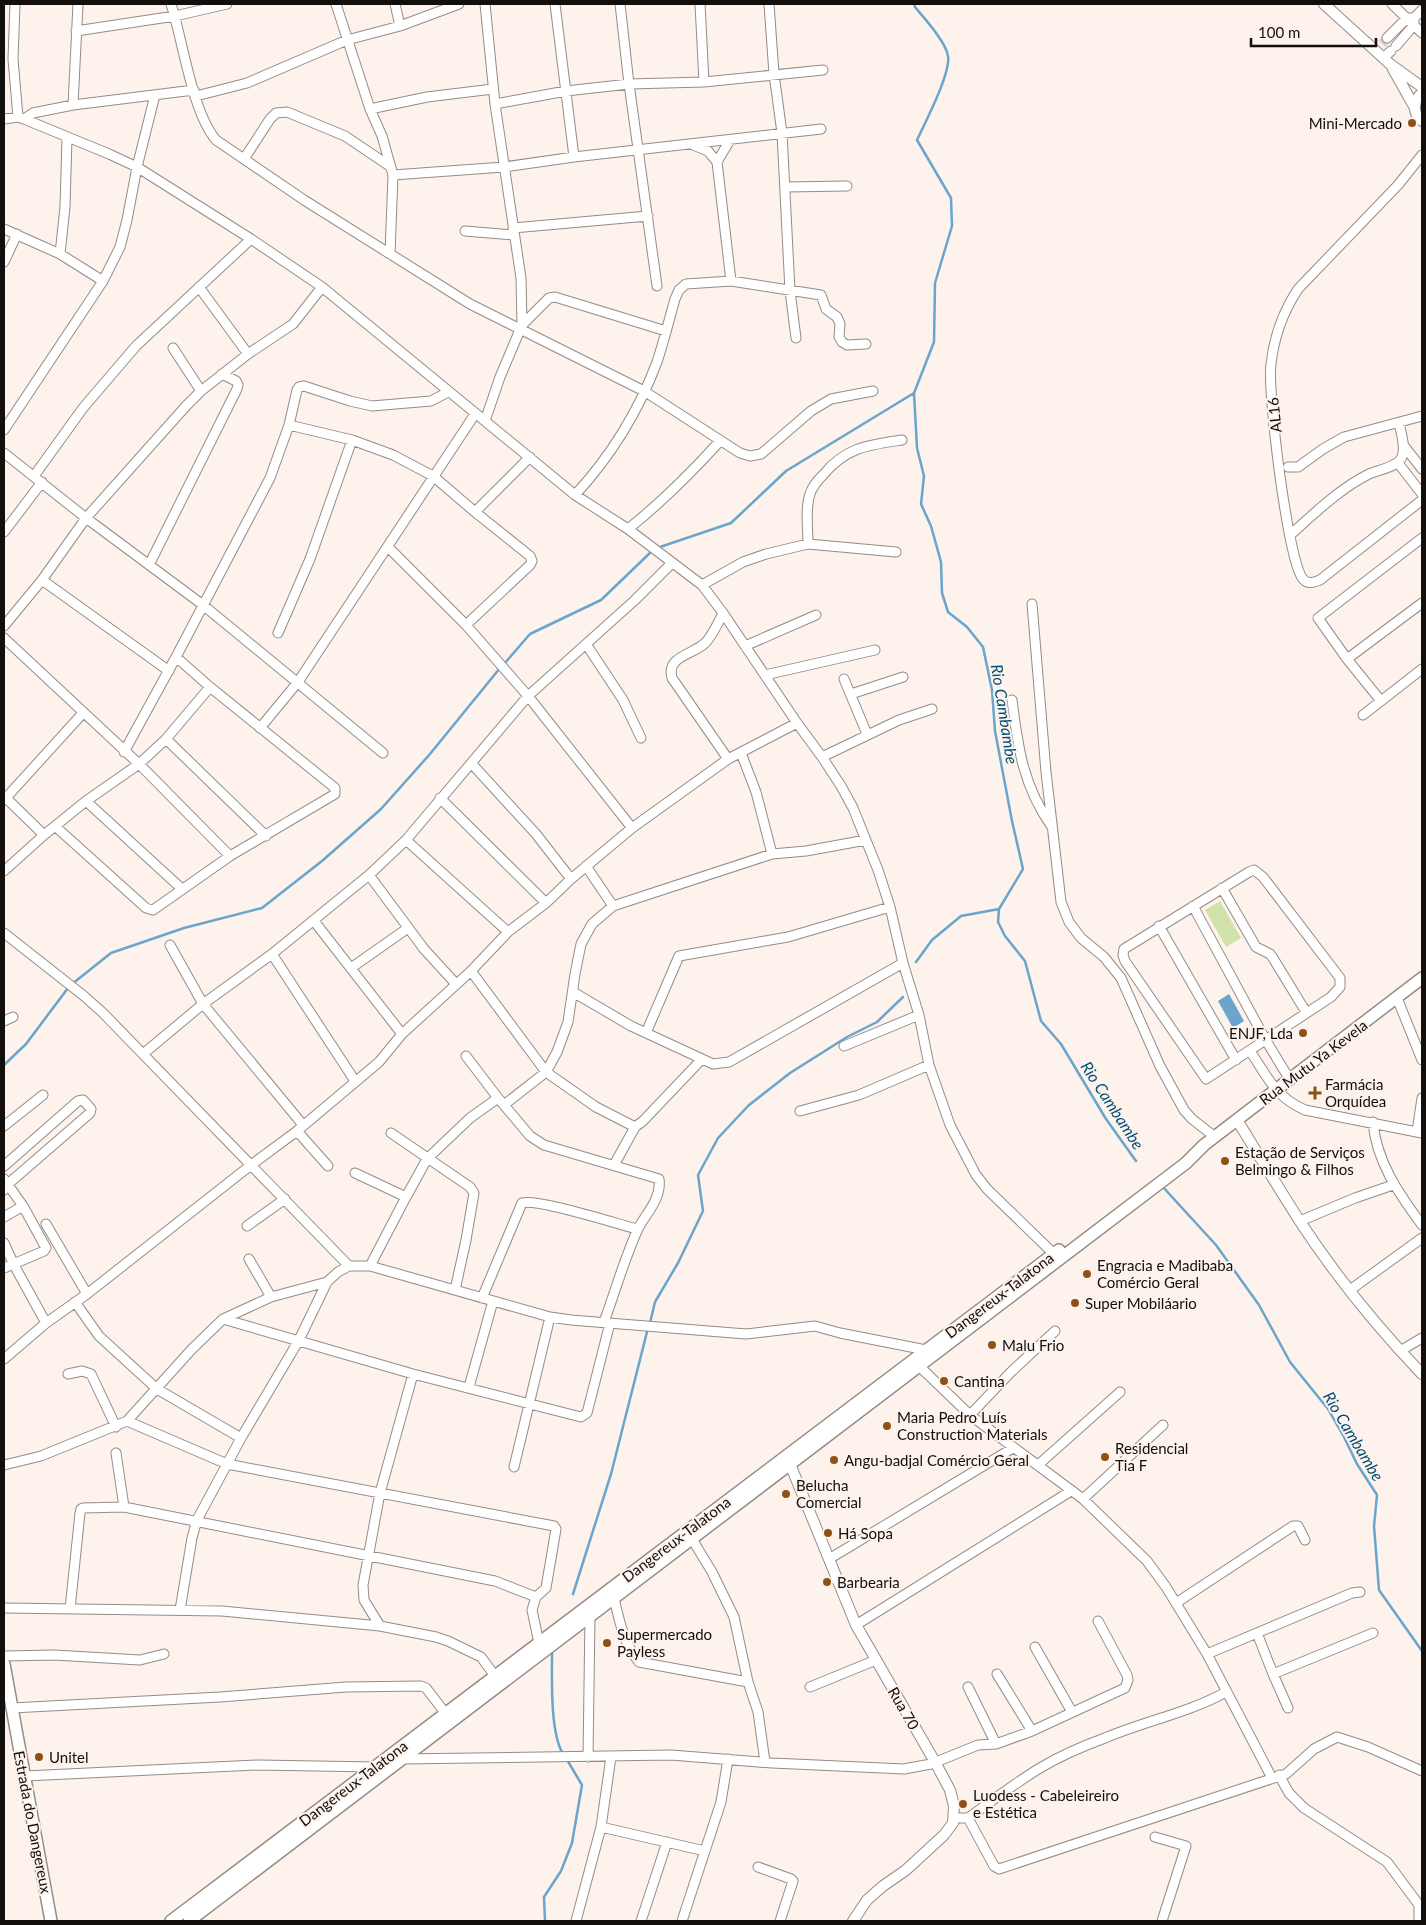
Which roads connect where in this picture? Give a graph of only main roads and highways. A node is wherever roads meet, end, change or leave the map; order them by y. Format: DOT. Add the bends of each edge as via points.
graph roads {
  1 [pos="1422,978"];
  2 [pos="1184,1160"];
  3 [pos="1130,1201"];
  4 [pos="4,1664"];
  5 [pos="49,1904"];
  6 [pos="51,1921"];
  7 [pos="57,1921"];
  8 [pos="171,1921"];
  9 [pos="189,1921"];
  1 -- 2 [label="main road, Rua Mutu Ya Kevela"];
  2 -- 3 [label="main road, Dangereux-Talatona"];
  3 -- 8 [label="main road, Dangereux-Talatona" via="926,1350"];
  3 -- 9 [label="main road, Dangereux-Talatona" via="919,1366"];
  4 -- 5 [label="main road, Estrada do Dangereux"];
  5 -- 6 [label="main road, Estrada do Dangereux"];
  5 -- 7 [label="main road"];
}
